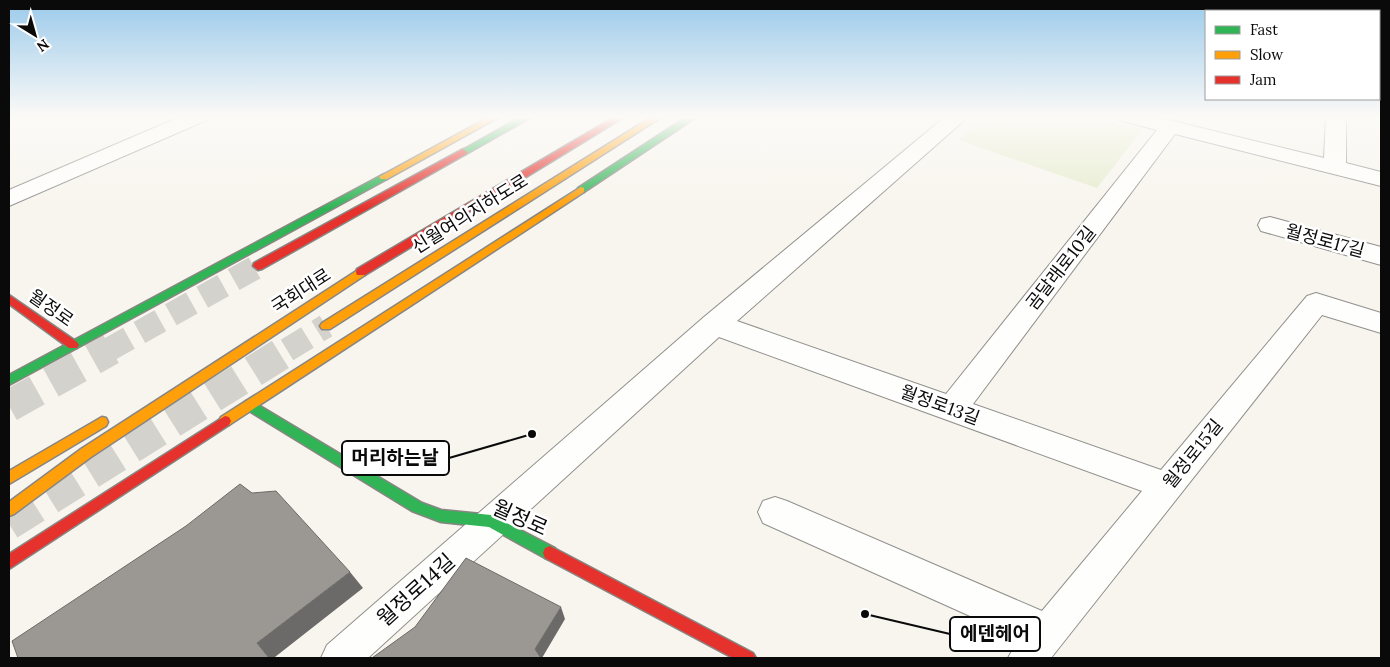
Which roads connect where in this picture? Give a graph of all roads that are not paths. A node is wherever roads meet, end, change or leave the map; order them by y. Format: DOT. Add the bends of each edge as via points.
graph roads {
  1 [pos="128,147"];
  2 [pos="439,147"];
  3 [pos="473,147"];
  4 [pos="570,147"];
  5 [pos="610,147"];
  6 [pos="646,147"];
  7 [pos="922,147"];
  8 [pos="1154,147"];
  9 [pos="1253,147"];
  10 [pos="1335,147"];
  11 [pos="1335,167"];
  12 [pos="1381,179"];
  13 [pos="9,199"];
  14 [pos="1270,225"];
  15 [pos="1381,256"];
  16 [pos="258,266"];
  17 [pos="9,299"];
  18 [pos="1381,323"];
  19 [pos="714,324"];
  20 [pos="326,326"];
  21 [pos="73,345"];
  22 [pos="9,380"];
  23 [pos="250,405"];
  24 [pos="952,409"];
  25 [pos="110,417"];
  26 [pos="9,478"];
  27 [pos="1167,486"];
  28 [pos="9,510"];
  29 [pos="775,512"];
  30 [pos="491,521"];
  31 [pos="9,562"];
  32 [pos="1048,632"];
  33 [pos="340,658"];
  34 [pos="748,658"];
  35 [pos="1027,658"];
  1 -- 13 [label="street"];
  2 -- 21 [label="main road"];
  3 -- 16 [label="main road"];
  4 -- 28 [label="main road, 국회대로" via="378,261 86,453"];
  5 -- 20 [label="main road, 신월여의지하도로"];
  6 -- 23 [label="main road"];
  7 -- 19 [label="street"];
  8 -- 24 [label="street, 곰달래로10길"];
  9 -- 11 [label="street"];
  10 -- 11 [label="street"];
  11 -- 12 [label="street"];
  14 -- 15 [label="street, 월정로17길"];
  17 -- 21 [label="main road, 월정로"];
  18 -- 27 [label="street, 월정로15길" via="1316,303"];
  19 -- 24 [label="street, 월정로13길"];
  19 -- 30 [label="street"];
  21 -- 22 [label="main road"];
  23 -- 30 [label="main road, 월정로" via="418,507 442,516"];
  23 -- 31 [label="main road"];
  24 -- 27 [label="street, 월정로13길"];
  25 -- 26 [label="main road"];
  27 -- 32 [label="street, 월정로15길"];
  29 -- 32 [label="street"];
  30 -- 33 [label="street, 월정로14길"];
  30 -- 34 [label="main road, 월정로"];
  32 -- 35 [label="street, 월정로15길"];
}
